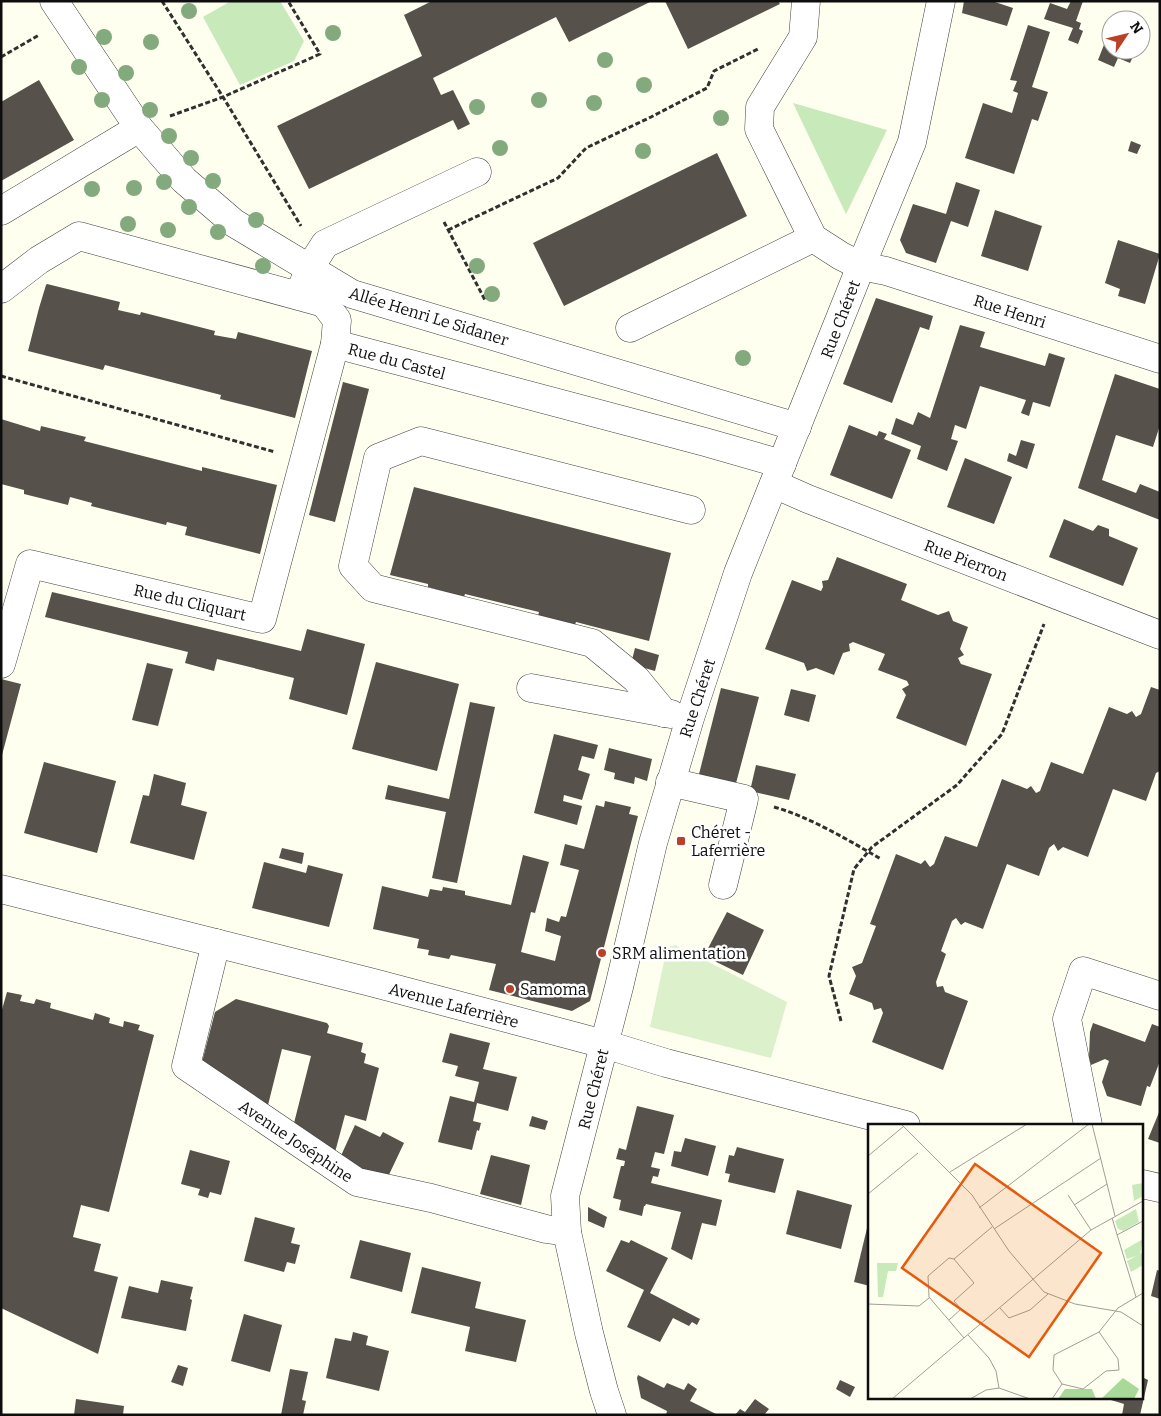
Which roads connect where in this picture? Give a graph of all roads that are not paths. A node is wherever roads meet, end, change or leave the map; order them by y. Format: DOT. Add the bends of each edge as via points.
graph roads {
  1 [pos="806,1"];
  2 [pos="941,1"];
  3 [pos="60,10"];
  4 [pos="139,128"];
  5 [pos="477,172"];
  6 [pos="1,211"];
  7 [pos="813,238"];
  8 [pos="860,266"];
  9 [pos="309,268"];
  10 [pos="1,289"];
  11 [pos="299,296"];
  12 [pos="630,328"];
  13 [pos="335,344"];
  14 [pos="1160,359"];
  15 [pos="797,427"];
  16 [pos="778,474"];
  17 [pos="691,510"];
  18 [pos="1160,635"];
  19 [pos="1,664"];
  20 [pos="531,688"];
  21 [pos="677,715"];
  22 [pos="670,782"];
  23 [pos="722,885"];
  24 [pos="1,889"];
  25 [pos="216,943"];
  26 [pos="1160,996"];
  27 [pos="604,1044"];
  28 [pos="902,1124"];
  29 [pos="1088,1124"];
  30 [pos="1144,1184"];
  31 [pos="1160,1188"];
  32 [pos="567,1232"];
  33 [pos="612,1415"];
  1 -- 7 [label="street" via="803,38 760,107 759,129"];
  2 -- 8 [label="street, Rue Chéret" via="912,142"];
  3 -- 4 [label="street, Allée Henri Le Sidaner"];
  4 -- 6 [label="street"];
  4 -- 9 [label="street, Allée Henri Le Sidaner" via="184,180 234,223"];
  5 -- 9 [label="street" via="325,244"];
  7 -- 8 [label="street, Rue Henri"];
  7 -- 12 [label="street"];
  8 -- 14 [label="street, Rue Henri" via="886,271"];
  8 -- 15 [label="street, Rue Chéret"];
  9 -- 11 [label="street"];
  9 -- 15 [label="street, Allée Henri Le Sidaner" via="352,294"];
  10 -- 11 [label="street, Rue du Castel" via="39,260 79,236"];
  11 -- 13 [label="street, Rue du Castel" via="324,303 337,320"];
  13 -- 16 [label="street, Rue du Castel" via="705,442"];
  13 -- 19 [label="street, Rue du Cliquart" via="262,619 30,564"];
  15 -- 16 [label="street, Rue Chéret"];
  16 -- 18 [label="street, Rue Pierron" via="808,499"];
  16 -- 21 [label="street, Rue Chéret"];
  17 -- 21 [label="street" via="421,441 378,458 353,566 373,588 592,643"];
  20 -- 21 [label="street"];
  21 -- 22 [label="street, Rue Chéret"];
  22 -- 23 [label="street" via="744,799"];
  22 -- 27 [label="street, Rue Chéret"];
  24 -- 25 [label="street, Avenue Laferrière"];
  25 -- 27 [label="street, Avenue Laferrière"];
  25 -- 32 [label="street, Avenue Joséphine" via="186,1066 358,1182"];
  26 -- 29 [label="street" via="1084,970 1067,1019"];
  27 -- 28 [label="street, Avenue Laferrière"];
  27 -- 32 [label="street, Rue Chéret" via="565,1196"];
  30 -- 31 [label="street"];
  32 -- 33 [label="street, Rue Chéret"];
}
